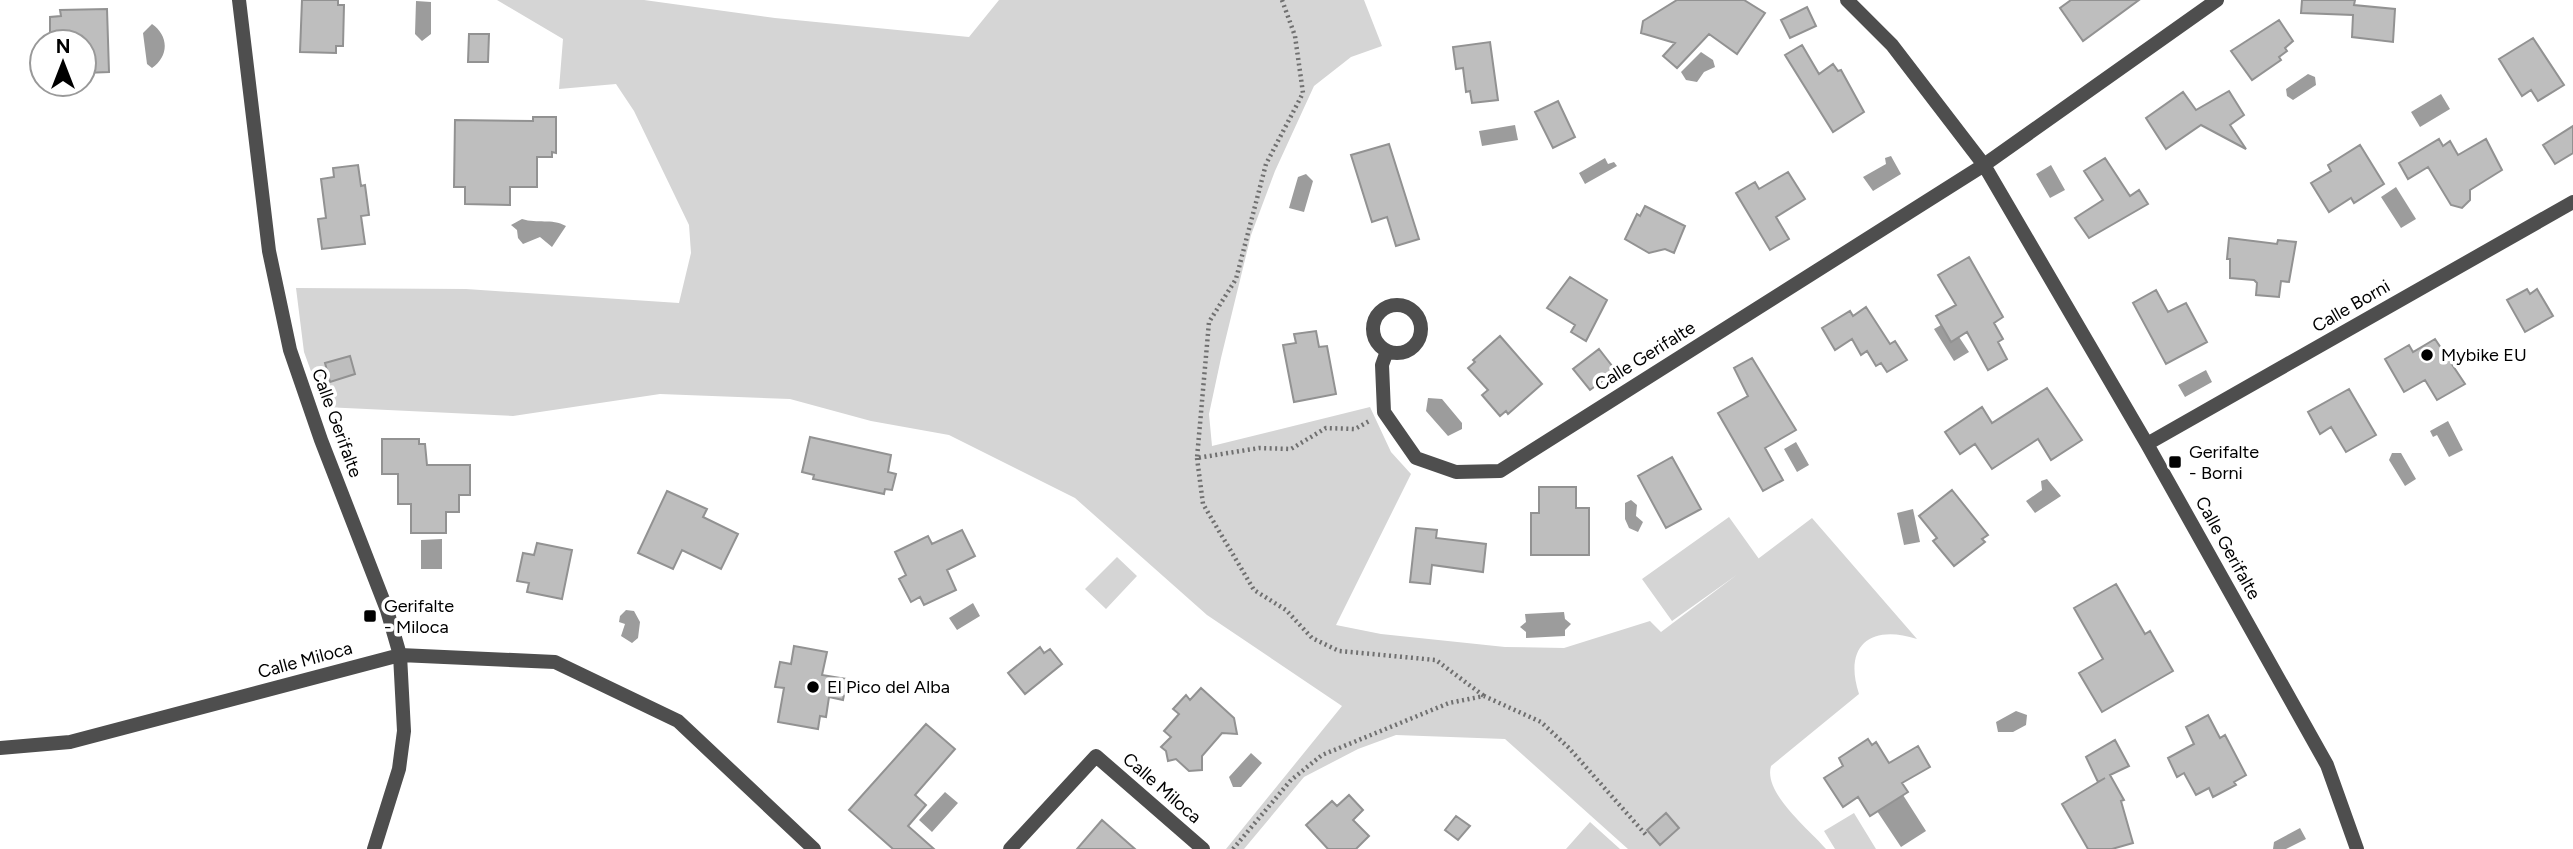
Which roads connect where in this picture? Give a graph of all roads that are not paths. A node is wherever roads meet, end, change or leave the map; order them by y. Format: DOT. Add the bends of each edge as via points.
graph roads {
  1 [pos="239,0"];
  2 [pos="1847,0"];
  3 [pos="2217,0"];
  4 [pos="1984,165"];
  5 [pos="2573,202"];
  6 [pos="1387,351"];
  7 [pos="2147,444"];
  8 [pos="400,655"];
  9 [pos="0,748"];
  10 [pos="374,849"];
  11 [pos="814,849"];
  12 [pos="1010,849"];
  13 [pos="1203,849"];
  14 [pos="2357,849"];
  1 -- 8 [label="street, Calle Gerifalte" via="270,251 290,350"];
  2 -- 4 [label="street, Calle Gerifalte" via="1892,45"];
  3 -- 4 [label="street, Calle Gerifalte"];
  4 -- 6 [label="street, Calle Gerifalte" via="1500,471 1456,472 1416,458 1384,412 1382,365"];
  4 -- 7 [label="street, Calle Gerifalte"];
  5 -- 7 [label="street, Calle Borni"];
  7 -- 14 [label="street, Calle Gerifalte" via="2328,765"];
  8 -- 9 [label="street, Calle Miloca" via="70,742"];
  8 -- 10 [label="street, Calle Gerifalte" via="404,730 399,769"];
  8 -- 11 [label="street, Calle Miloca" via="555,662 678,721"];
  12 -- 13 [label="street, Calle Miloca" via="1096,756"];
}
